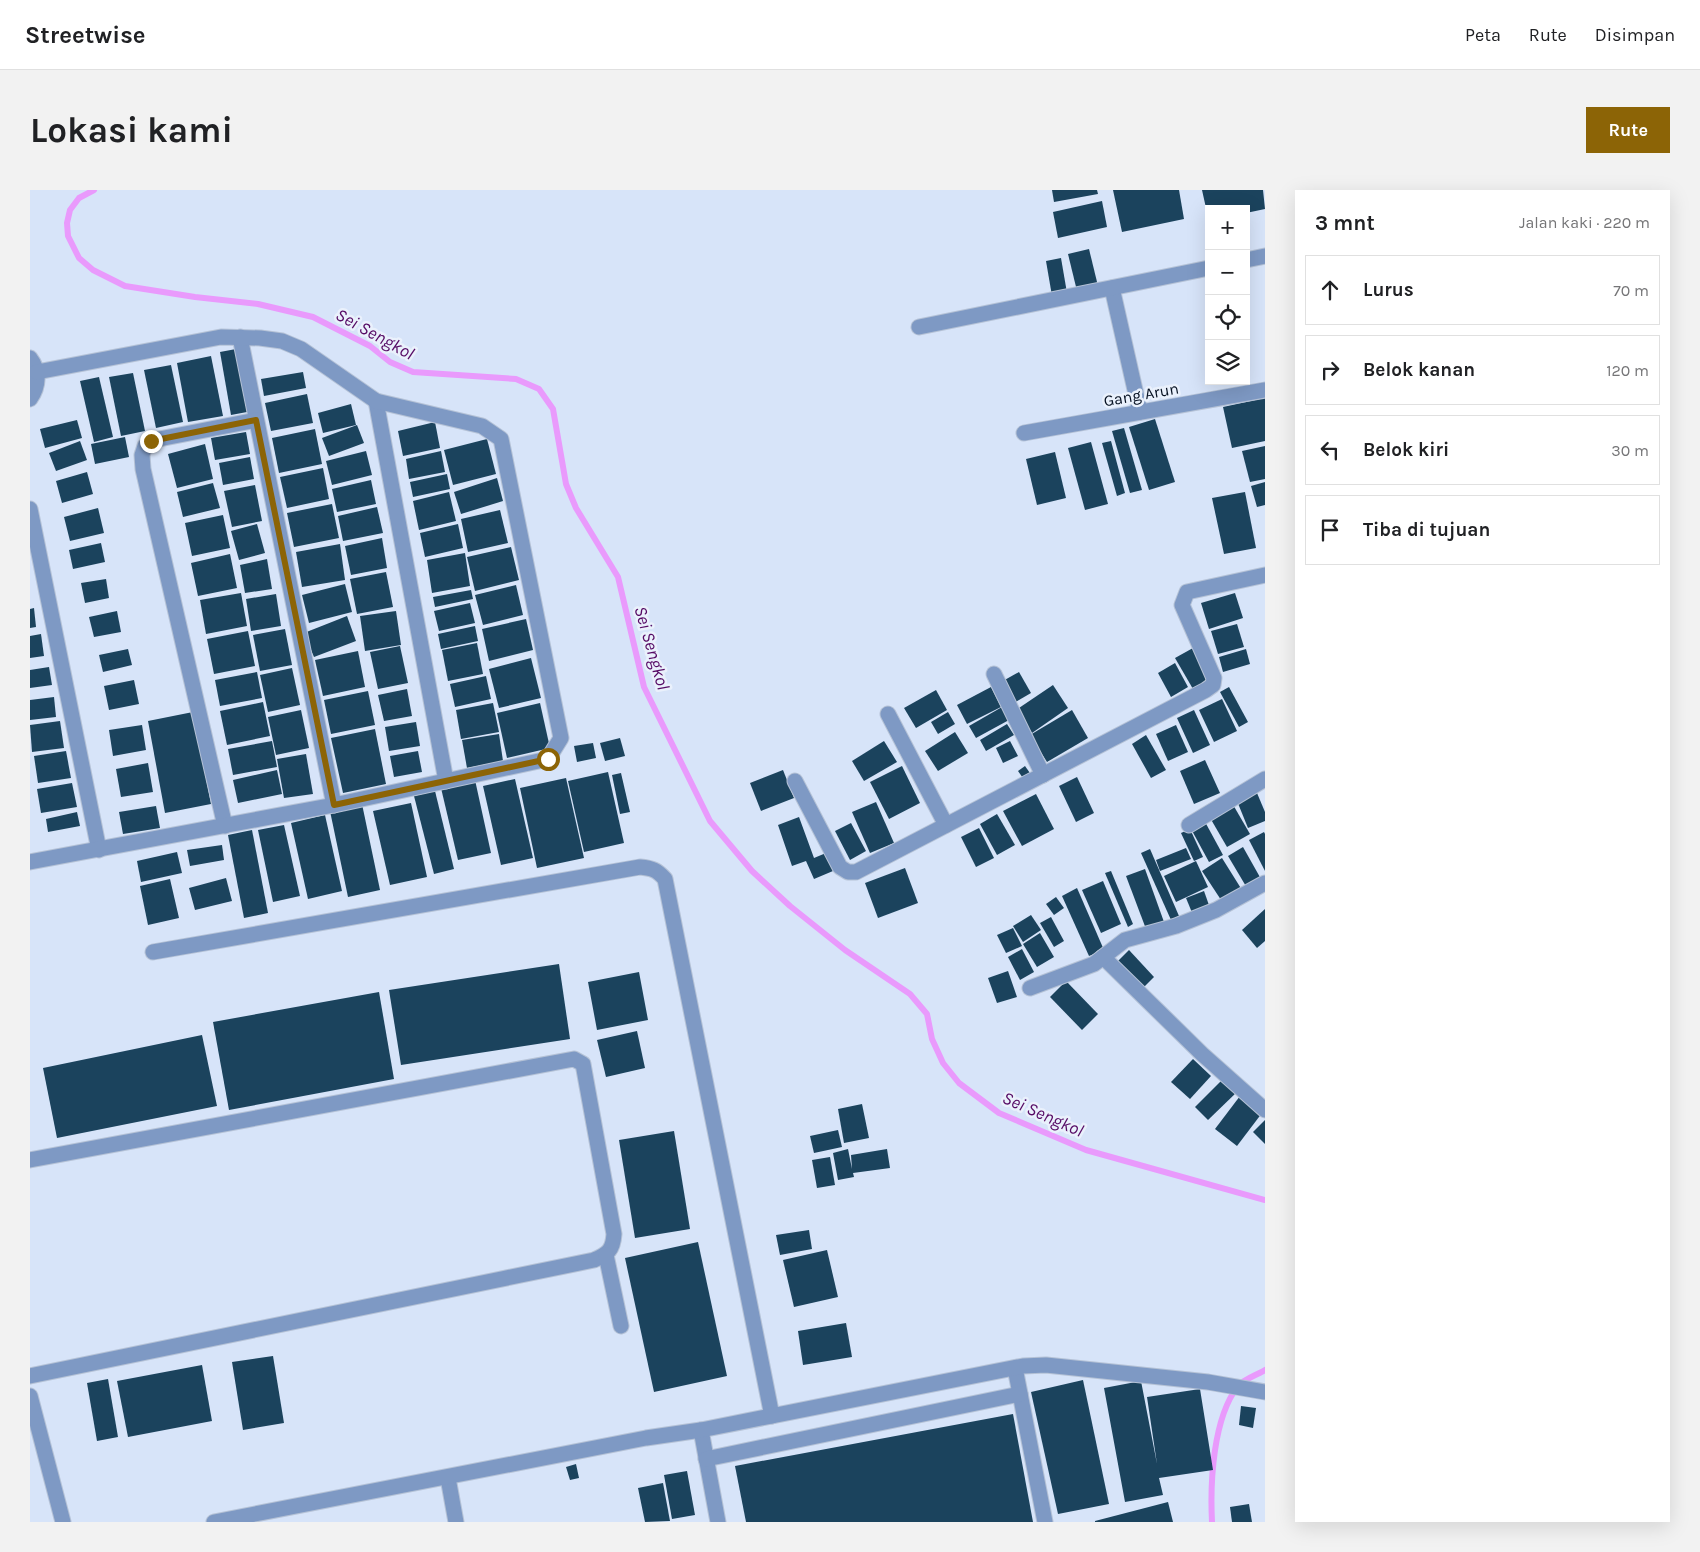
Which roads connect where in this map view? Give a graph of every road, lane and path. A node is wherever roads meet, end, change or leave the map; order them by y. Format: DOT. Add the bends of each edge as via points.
graph roads {
  1 [pos="1265,256"];
  2 [pos="1250,259"];
  3 [pos="1205,269"];
  4 [pos="1112,288"];
  5 [pos="919,327"];
  6 [pos="240,337"];
  7 [pos="30,358"];
  8 [pos="37,372"];
  9 [pos="1265,390"];
  10 [pos="30,399"];
  11 [pos="376,401"];
  12 [pos="1140,412"];
  13 [pos="256,420"];
  14 [pos="1024,433"];
  15 [pos="30,509"];
  16 [pos="1265,574"];
  17 [pos="994,674"];
  18 [pos="888,714"];
  19 [pos="1043,775"];
  20 [pos="1265,779"];
  21 [pos="446,781"];
  22 [pos="795,781"];
  23 [pos="334,805"];
  24 [pos="1189,824"];
  25 [pos="946,825"];
  26 [pos="225,826"];
  27 [pos="99,850"];
  28 [pos="30,862"];
  29 [pos="1265,883"];
  30 [pos="153,952"];
  31 [pos="1103,957"];
  32 [pos="1030,988"];
  33 [pos="1265,1110"];
  34 [pos="30,1160"];
  35 [pos="606,1255"];
  36 [pos="621,1326"];
  37 [pos="1015,1368"];
  38 [pos="30,1376"];
  39 [pos="1258,1391"];
  40 [pos="1020,1394"];
  41 [pos="30,1396"];
  42 [pos="772,1416"];
  43 [pos="700,1430"];
  44 [pos="706,1459"];
  45 [pos="448,1478"];
  46 [pos="288,1516"];
  47 [pos="63,1522"];
  48 [pos="214,1522"];
  49 [pos="456,1522"];
  50 [pos="718,1522"];
  51 [pos="1045,1522"];
  1 -- 2 [label="street"];
  3 -- 4 [label="street"];
  4 -- 5 [label="street"];
  4 -- 12 [label="street"];
  6 -- 8 [label="street" via="221,337"];
  6 -- 11 [label="street" via="282,342 301,349"];
  6 -- 13 [label="street"];
  7 -- 8 [label="street"];
  8 -- 10 [label="street" via="37,383"];
  9 -- 12 [label="street, Gang Arun"];
  11 -- 21 [label="street"];
  11 -- 21 [label="street" via="482,426 500,439 561,738 548,759"];
  12 -- 14 [label="street, Gang Arun"];
  13 -- 23 [label="street"];
  13 -- 26 [label="street" via="159,439 145,446 142,455"];
  15 -- 27 [label="street"];
  16 -- 19 [label="street" via="1187,592 1184,598 1182,605 1214,678 1213,685"];
  17 -- 19 [label="street"];
  18 -- 25 [label="street"];
  19 -- 25 [label="street"];
  20 -- 24 [label="street"];
  21 -- 23 [label="street"];
  22 -- 25 [label="street" via="840,867 848,872 856,872"];
  23 -- 26 [label="street"];
  26 -- 27 [label="street"];
  27 -- 28 [label="street"];
  29 -- 31 [label="street" via="1176,926 1125,940"];
  30 -- 42 [label="street" via="640,867 658,871 665,879"];
  31 -- 32 [label="street" via="1094,964"];
  31 -- 33 [label="street" via="1202,1054"];
  34 -- 35 [label="street" via="574,1059 584,1064 614,1234 613,1247"];
  35 -- 36 [label="street"];
  35 -- 38 [label="street"];
  37 -- 39 [label="street" via="1046,1365 1208,1382"];
  37 -- 40 [label="street"];
  37 -- 42 [label="street"];
  40 -- 44 [label="street"];
  40 -- 51 [label="street"];
  41 -- 47 [label="street"];
  42 -- 43 [label="street"];
  43 -- 44 [label="street"];
  43 -- 45 [label="street"];
  44 -- 50 [label="street"];
  45 -- 46 [label="street"];
  45 -- 49 [label="street"];
  46 -- 48 [label="street"];
}
